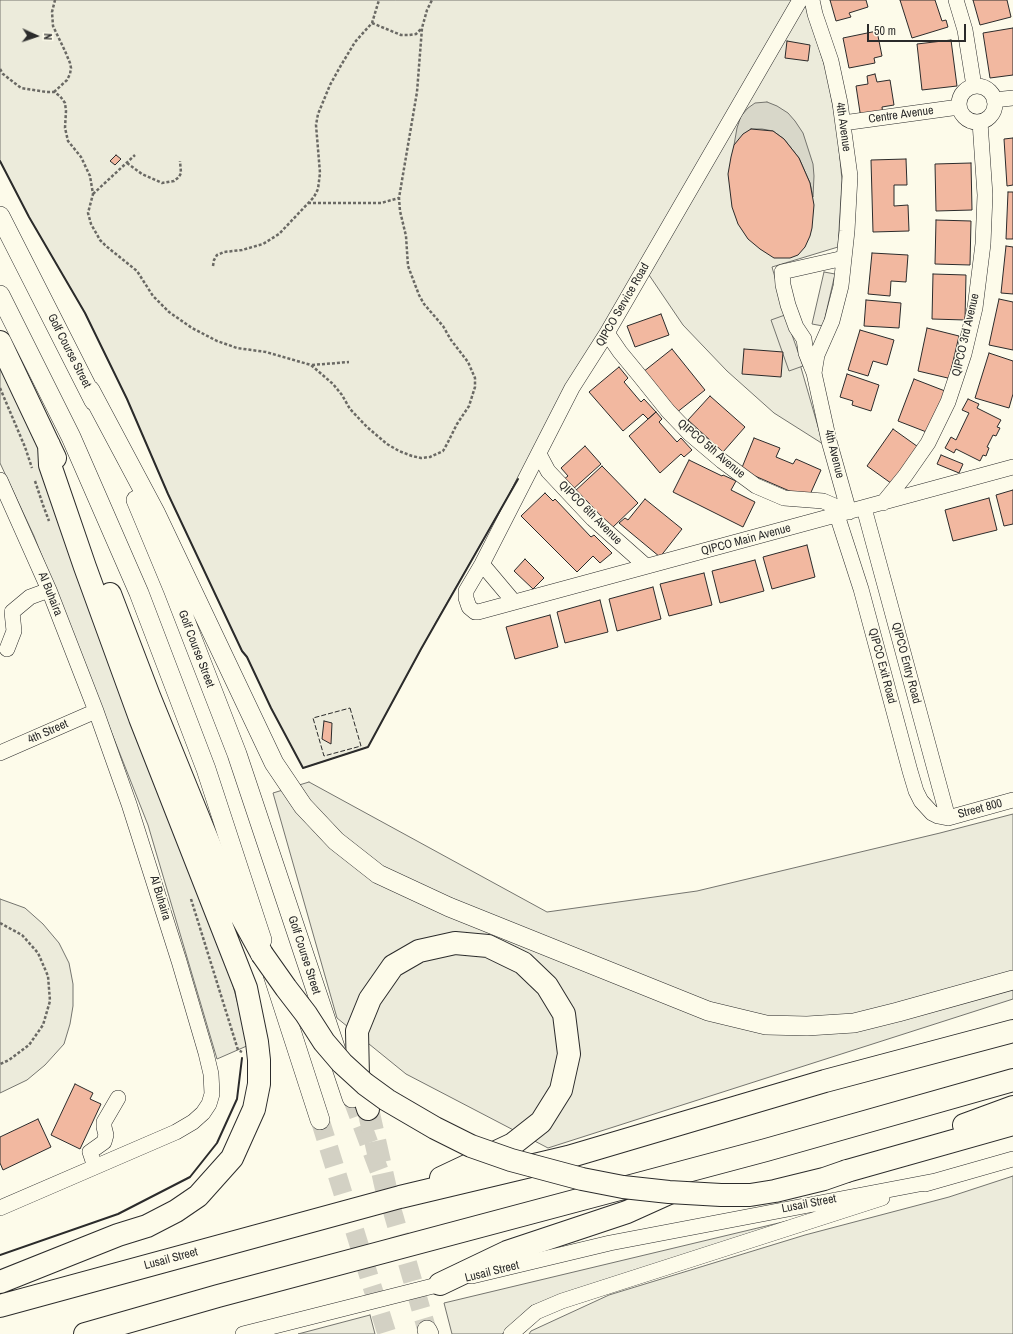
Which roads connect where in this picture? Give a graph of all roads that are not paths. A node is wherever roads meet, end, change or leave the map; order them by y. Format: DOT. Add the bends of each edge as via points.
graph roads {
  1 [pos="800,0"];
  2 [pos="812,0"];
  3 [pos="956,0"];
  4 [pos="974,86"];
  5 [pos="1013,98"];
  6 [pos="994,100"];
  7 [pos="959,107"];
  8 [pos="980,122"];
  9 [pos="843,123"];
  10 [pos="0,216"];
  11 [pos="844,258"];
  12 [pos="0,296"];
  13 [pos="607,333"];
  14 [pos="0,342"];
  15 [pos="814,373"];
  16 [pos="90,390"];
  17 [pos="50,445"];
  18 [pos="539,454"];
  19 [pos="1013,467"];
  20 [pos="0,480"];
  21 [pos="883,503"];
  22 [pos="864,508"];
  23 [pos="843,513"];
  24 [pos="482,564"];
  25 [pos="646,566"];
  26 [pos="884,582"];
  27 [pos="861,589"];
  28 [pos="49,590"];
  29 [pos="514,602"];
  30 [pos="7,649"];
  31 [pos="96,711"];
  32 [pos="0,753"];
  33 [pos="1013,800"];
  34 [pos="948,818"];
  35 [pos="1013,980"];
  36 [pos="1013,1031"];
  37 [pos="1013,1080"];
  38 [pos="118,1098"];
  39 [pos="360,1104"];
  40 [pos="1013,1107"];
  41 [pos="320,1120"];
  42 [pos="1013,1124"];
  43 [pos="766,1150"];
  44 [pos="1013,1159"];
  45 [pos="95,1167"];
  46 [pos="856,1168"];
  47 [pos="935,1180"];
  48 [pos="400,1197"];
  49 [pos="0,1208"];
  50 [pos="0,1282"];
  51 [pos="440,1284"];
  52 [pos="0,1306"];
  53 [pos="84,1334"];
  54 [pos="242,1334"];
  55 [pos="511,1334"];
  1 -- 13 [label="street, QIPCO Service Road"];
  2 -- 9 [label="street, 4th Avenue" via="831,61"];
  3 -- 4 [label="street" via="965,30"];
  4 -- 6 [label="street" via="986,88"];
  4 -- 7 [label="street" via="962,94"];
  5 -- 6 [label="street"];
  6 -- 8 [label="street" via="992,114"];
  7 -- 8 [label="street" via="965,118"];
  7 -- 9 [label="street, Centre Avenue"];
  8 -- 21 [label="street, QIPCO 3rd Avenue" via="985,195 983,244 975,308 964,354 948,402 928,443"];
  9 -- 11 [label="street, 4th Avenue" via="850,176"];
  10 -- 16 [label="main road, Golf Course Street"];
  11 -- 15 [label="street, 4th Avenue" via="832,321 818,354"];
  11 -- 15 [label="street, 4th Avenue" via="782,272 788,305 796,327 804,339 806,353"];
  12 -- 41 [label="main road" via="71,437 139,593 206,769"];
  13 -- 18 [label="street, QIPCO Service Road" via="572,388"];
  13 -- 23 [label="street, QIPCO 5th Avenue" via="638,375 690,434 756,486 784,498 822,501"];
  14 -- 17 [label="highway"];
  15 -- 23 [label="street, 4th Avenue"];
  16 -- 35 [label="main road" via="156,514 274,763 308,811 336,841 378,874 449,908 708,1011 766,1025 854,1023"];
  16 -- 39 [label="main road, Golf Course Street" via="173,590 237,754"];
  17 -- 46 [label="highway, bridge" via="179,771 239,912 262,954 324,1042 365,1084 387,1100 471,1146 504,1158 623,1187 750,1195 824,1179"];
  17 -- 50 [label="highway" via="50,465 84,567 246,988 258,1048 259,1084 254,1109 232,1158 198,1196 147,1226"];
  18 -- 24 [label="street, QIPCO Service Road"];
  18 -- 25 [label="street, QIPCO 6th Avenue" via="548,471 593,520"];
  19 -- 21 [label="street, QIPCO Main Avenue"];
  20 -- 28 [label="street, Al Buhaira"];
  21 -- 22 [label="street, QIPCO Main Avenue"];
  22 -- 23 [label="street, QIPCO Main Avenue"];
  22 -- 26 [label="street, QIPCO Entry Road"];
  23 -- 25 [label="street, QIPCO Main Avenue"];
  23 -- 27 [label="street"];
  24 -- 29 [label="street"];
  24 -- 29 [label="street, QIPCO Main Avenue" via="466,591 472,610 478,612"];
  25 -- 29 [label="street, QIPCO Main Avenue"];
  26 -- 27 [label="street"];
  26 -- 34 [label="street, QIPCO Entry Road"];
  27 -- 34 [label="street" via="916,791 921,801 932,812"];
  28 -- 30 [label="street" via="30,597 12,612 14,631"];
  28 -- 31 [label="street, Al Buhaira"];
  31 -- 32 [label="street, 4th Street"];
  31 -- 45 [label="street, Al Buhaira" via="130,804 179,961 211,1074 212,1094 203,1113 193,1122"];
  33 -- 34 [label="street, Street 800"];
  36 -- 48 [label="highway, Lusail Street" via="825,1081 568,1158"];
  37 -- 43 [label="highway"];
  38 -- 45 [label="street" via="104,1122 104,1142 90,1152"];
  39 -- 48 [label="highway" via="357,1031 370,999 393,966 420,951 455,943 488,946 523,963 547,986 564,1014 569,1054 561,1090 541,1122 513,1144"];
  40 -- 46 [label="highway"];
  42 -- 46 [label="highway"];
  43 -- 51 [label="highway" via="626,1212 507,1252"];
  43 -- 53 [label="highway"];
  44 -- 47 [label="street"];
  45 -- 49 [label="street, Al Buhaira"];
  47 -- 51 [label="street, Lusail Street" via="610,1243"];
  47 -- 55 [label="street, Lusail Street" via="562,1301 536,1312"];
  48 -- 52 [label="highway, Lusail Street"];
  51 -- 54 [label="street, Lusail Street"];
}
